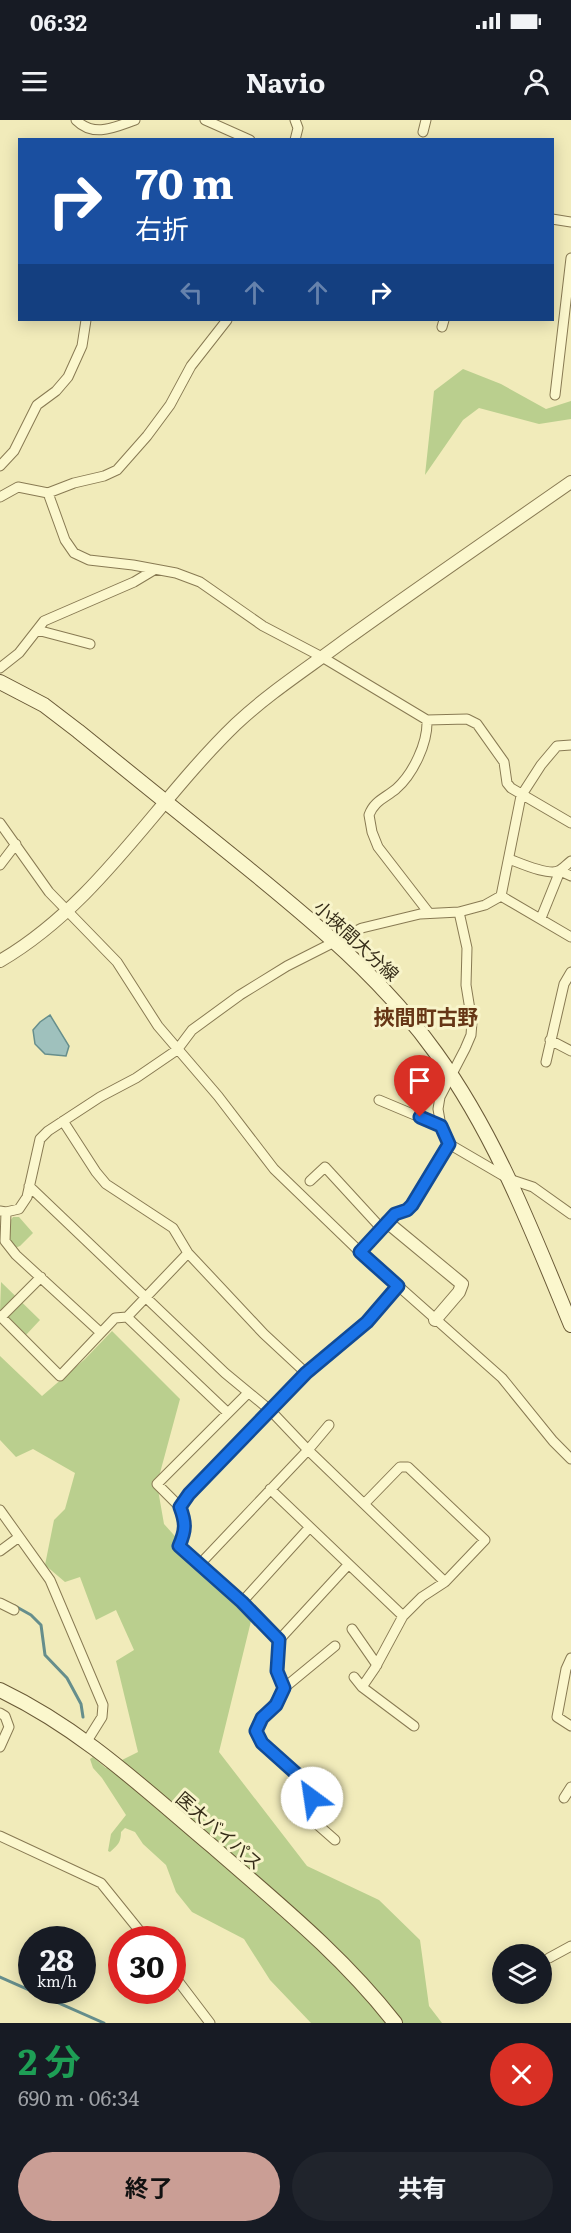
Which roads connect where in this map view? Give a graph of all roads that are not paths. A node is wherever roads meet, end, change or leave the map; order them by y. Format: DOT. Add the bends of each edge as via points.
graph roads {
  1 [pos="76,120"];
  2 [pos="135,120"];
  3 [pos="205,120"];
  4 [pos="295,120"];
  5 [pos="426,120"];
  6 [pos="423,132"];
  7 [pos="246,138"];
  8 [pos="296,138"];
  9 [pos="554,219"];
  10 [pos="571,222"];
  11 [pos="571,258"];
  12 [pos="86,321"];
  13 [pos="226,321"];
  14 [pos="555,395"];
  15 [pos="0,466"];
  16 [pos="571,482"];
  17 [pos="48,492"];
  18 [pos="0,497"];
  19 [pos="154,570"];
  20 [pos="37,630"];
  21 [pos="90,644"];
  22 [pos="322,657"];
  23 [pos="0,668"];
  24 [pos="0,682"];
  25 [pos="427,720"];
  26 [pos="571,745"];
  27 [pos="521,796"];
  28 [pos="166,803"];
  29 [pos="0,823"];
  30 [pos="571,823"];
  31 [pos="16,844"];
  32 [pos="509,859"];
  33 [pos="571,861"];
  34 [pos="0,866"];
  35 [pos="560,871"];
  36 [pos="571,876"];
  37 [pos="501,896"];
  38 [pos="68,911"];
  39 [pos="459,912"];
  40 [pos="429,913"];
  41 [pos="541,918"];
  42 [pos="571,937"];
  43 [pos="336,942"];
  44 [pos="0,961"];
  45 [pos="570,978"];
  46 [pos="550,1041"];
  47 [pos="177,1050"];
  48 [pos="571,1051"];
  49 [pos="546,1062"];
  50 [pos="451,1074"];
  51 [pos="379,1100"];
  52 [pos="63,1121"];
  53 [pos="441,1126"];
  54 [pos="449,1144"];
  55 [pos="509,1179"];
  56 [pos="310,1181"];
  57 [pos="29,1186"];
  58 [pos="3,1211"];
  59 [pos="571,1214"];
  60 [pos="384,1225"];
  61 [pos="360,1252"];
  62 [pos="188,1253"];
  63 [pos="41,1277"];
  64 [pos="398,1286"];
  65 [pos="146,1298"];
  66 [pos="0,1317"];
  67 [pos="127,1317"];
  68 [pos="435,1320"];
  69 [pos="571,1325"];
  70 [pos="100,1332"];
  71 [pos="306,1373"];
  72 [pos="248,1393"];
  73 [pos="271,1412"];
  74 [pos="228,1413"];
  75 [pos="329,1425"];
  76 [pos="308,1450"];
  77 [pos="571,1459"];
  78 [pos="270,1489"];
  79 [pos="364,1504"];
  80 [pos="180,1507"];
  81 [pos="0,1510"];
  82 [pos="309,1528"];
  83 [pos="19,1537"];
  84 [pos="0,1551"];
  85 [pos="200,1564"];
  86 [pos="348,1565"];
  87 [pos="445,1582"];
  88 [pos="242,1602"];
  89 [pos="0,1603"];
  90 [pos="14,1610"];
  91 [pos="403,1616"];
  92 [pos="352,1629"];
  93 [pos="279,1640"];
  94 [pos="335,1646"];
  95 [pos="571,1658"];
  96 [pos="377,1665"];
  97 [pos="354,1677"];
  98 [pos="362,1687"];
  99 [pos="284,1688"];
  100 [pos="0,1690"];
  101 [pos="0,1713"];
  102 [pos="414,1726"];
  103 [pos="571,1726"];
  104 [pos="87,1741"];
  105 [pos="0,1747"];
  106 [pos="571,1787"];
  107 [pos="564,1798"];
  108 [pos="0,1836"];
  109 [pos="335,1840"];
  110 [pos="136,1926"];
  111 [pos="571,1946"];
  112 [pos="552,1956"];
  113 [pos="186,1991"];
  114 [pos="210,2023"];
  115 [pos="395,2023"];
  1 -- 2 [label="street" via="82,126 104,130"];
  3 -- 7 [label="street"];
  4 -- 8 [label="street"];
  5 -- 6 [label="street"];
  9 -- 10 [label="street"];
  11 -- 14 [label="street"];
  12 -- 15 [label="street" via="82,346 68,377 38,405 14,451"];
  13 -- 17 [label="street" via="191,366 170,405 117,470"];
  16 -- 22 [label="street"];
  17 -- 18 [label="street" via="18,486"];
  17 -- 19 [label="street" via="64,540 74,553 89,560"];
  19 -- 20 [label="street" via="44,621"];
  19 -- 22 [label="street" via="200,582 263,626"];
  20 -- 21 [label="street"];
  20 -- 23 [label="street"];
  22 -- 25 [label="street"];
  22 -- 28 [label="street" via="238,723"];
  24 -- 28 [label="main road, 小挾間大分線" via="44,705"];
  25 -- 27 [label="street" via="467,719 477,724 504,762 510,788"];
  25 -- 40 [label="street" via="426,736 412,770 369,815 378,847"];
  26 -- 27 [label="street" via="557,746"];
  27 -- 30 [label="street"];
  27 -- 32 [label="street"];
  28 -- 38 [label="street"];
  28 -- 43 [label="main road, 小挾間大分線"];
  29 -- 31 [label="street"];
  31 -- 34 [label="street"];
  31 -- 38 [label="street" via="49,892"];
  32 -- 35 [label="street" via="541,871"];
  32 -- 37 [label="street"];
  33 -- 35 [label="street"];
  35 -- 36 [label="street"];
  35 -- 41 [label="street"];
  37 -- 39 [label="street"];
  37 -- 41 [label="street"];
  38 -- 44 [label="street"];
  38 -- 47 [label="street" via="117,962"];
  39 -- 40 [label="street"];
  39 -- 50 [label="street" via="467,948 466,985 472,1022 471,1035"];
  40 -- 43 [label="street" via="362,928"];
  41 -- 42 [label="street"];
  43 -- 47 [label="street" via="240,995 192,1030"];
  43 -- 50 [label="main road, 小挾間大分線" via="382,986"];
  45 -- 46 [label="street"];
  46 -- 48 [label="street"];
  46 -- 49 [label="street"];
  47 -- 52 [label="street"];
  47 -- 61 [label="street" via="274,1169"];
  50 -- 53 [label="street" via="440,1097"];
  50 -- 55 [label="main road, 小挾間大分線" via="476,1113"];
  51 -- 53 [label="street"];
  52 -- 57 [label="street" via="40,1139"];
  52 -- 62 [label="street" via="106,1184 173,1228"];
  53 -- 54 [label="street"];
  54 -- 55 [label="street"];
  54 -- 60 [label="street" via="412,1205"];
  55 -- 59 [label="street" via="533,1187"];
  55 -- 69 [label="main road, 小挾間大分線"];
  56 -- 60 [label="street" via="325,1167"];
  57 -- 58 [label="street" via="19,1209"];
  57 -- 65 [label="street"];
  58 -- 63 [label="street" via="5,1241"];
  60 -- 61 [label="street"];
  60 -- 68 [label="street" via="462,1284"];
  61 -- 64 [label="street"];
  62 -- 65 [label="street"];
  62 -- 71 [label="street"];
  63 -- 66 [label="street"];
  63 -- 70 [label="street"];
  64 -- 68 [label="street"];
  64 -- 71 [label="street" via="367,1322"];
  65 -- 67 [label="street"];
  65 -- 72 [label="street"];
  66 -- 70 [label="street" via="60,1376"];
  67 -- 70 [label="street" via="115,1318"];
  67 -- 74 [label="street"];
  68 -- 77 [label="street" via="502,1378"];
  71 -- 73 [label="street"];
  72 -- 73 [label="street"];
  72 -- 74 [label="street"];
  73 -- 76 [label="street"];
  73 -- 80 [label="street"];
  74 -- 80 [label="street" via="157,1484"];
  75 -- 76 [label="street"];
  76 -- 78 [label="street"];
  76 -- 79 [label="street"];
  78 -- 82 [label="street"];
  78 -- 85 [label="street"];
  79 -- 87 [label="street"];
  79 -- 87 [label="street" via="400,1467 408,1467 481,1535 485,1540"];
  80 -- 85 [label="street" via="186,1523 179,1546"];
  81 -- 83 [label="street"];
  82 -- 86 [label="street"];
  82 -- 88 [label="street"];
  83 -- 84 [label="street"];
  83 -- 104 [label="street" via="50,1580 103,1704 102,1717"];
  85 -- 88 [label="street"];
  86 -- 91 [label="street"];
  86 -- 93 [label="street"];
  87 -- 91 [label="street"];
  88 -- 93 [label="street"];
  89 -- 90 [label="street"];
  91 -- 96 [label="street"];
  92 -- 96 [label="street"];
  93 -- 99 [label="street" via="277,1671"];
  94 -- 99 [label="street"];
  95 -- 103 [label="street" via="557,1717"];
  96 -- 98 [label="street"];
  97 -- 98 [label="street"];
  98 -- 102 [label="street"];
  99 -- 109 [label="street" via="256,1731 262,1743 309,1785 313,1792 307,1812"];
  100 -- 104 [label="main road, 医大バイパス"];
  101 -- 105 [label="street" via="9,1727"];
  104 -- 115 [label="main road, 医大バイパス" via="316,1938"];
  106 -- 107 [label="street"];
  108 -- 110 [label="street" via="101,1883"];
  111 -- 112 [label="street"];
  113 -- 114 [label="street"];
}
